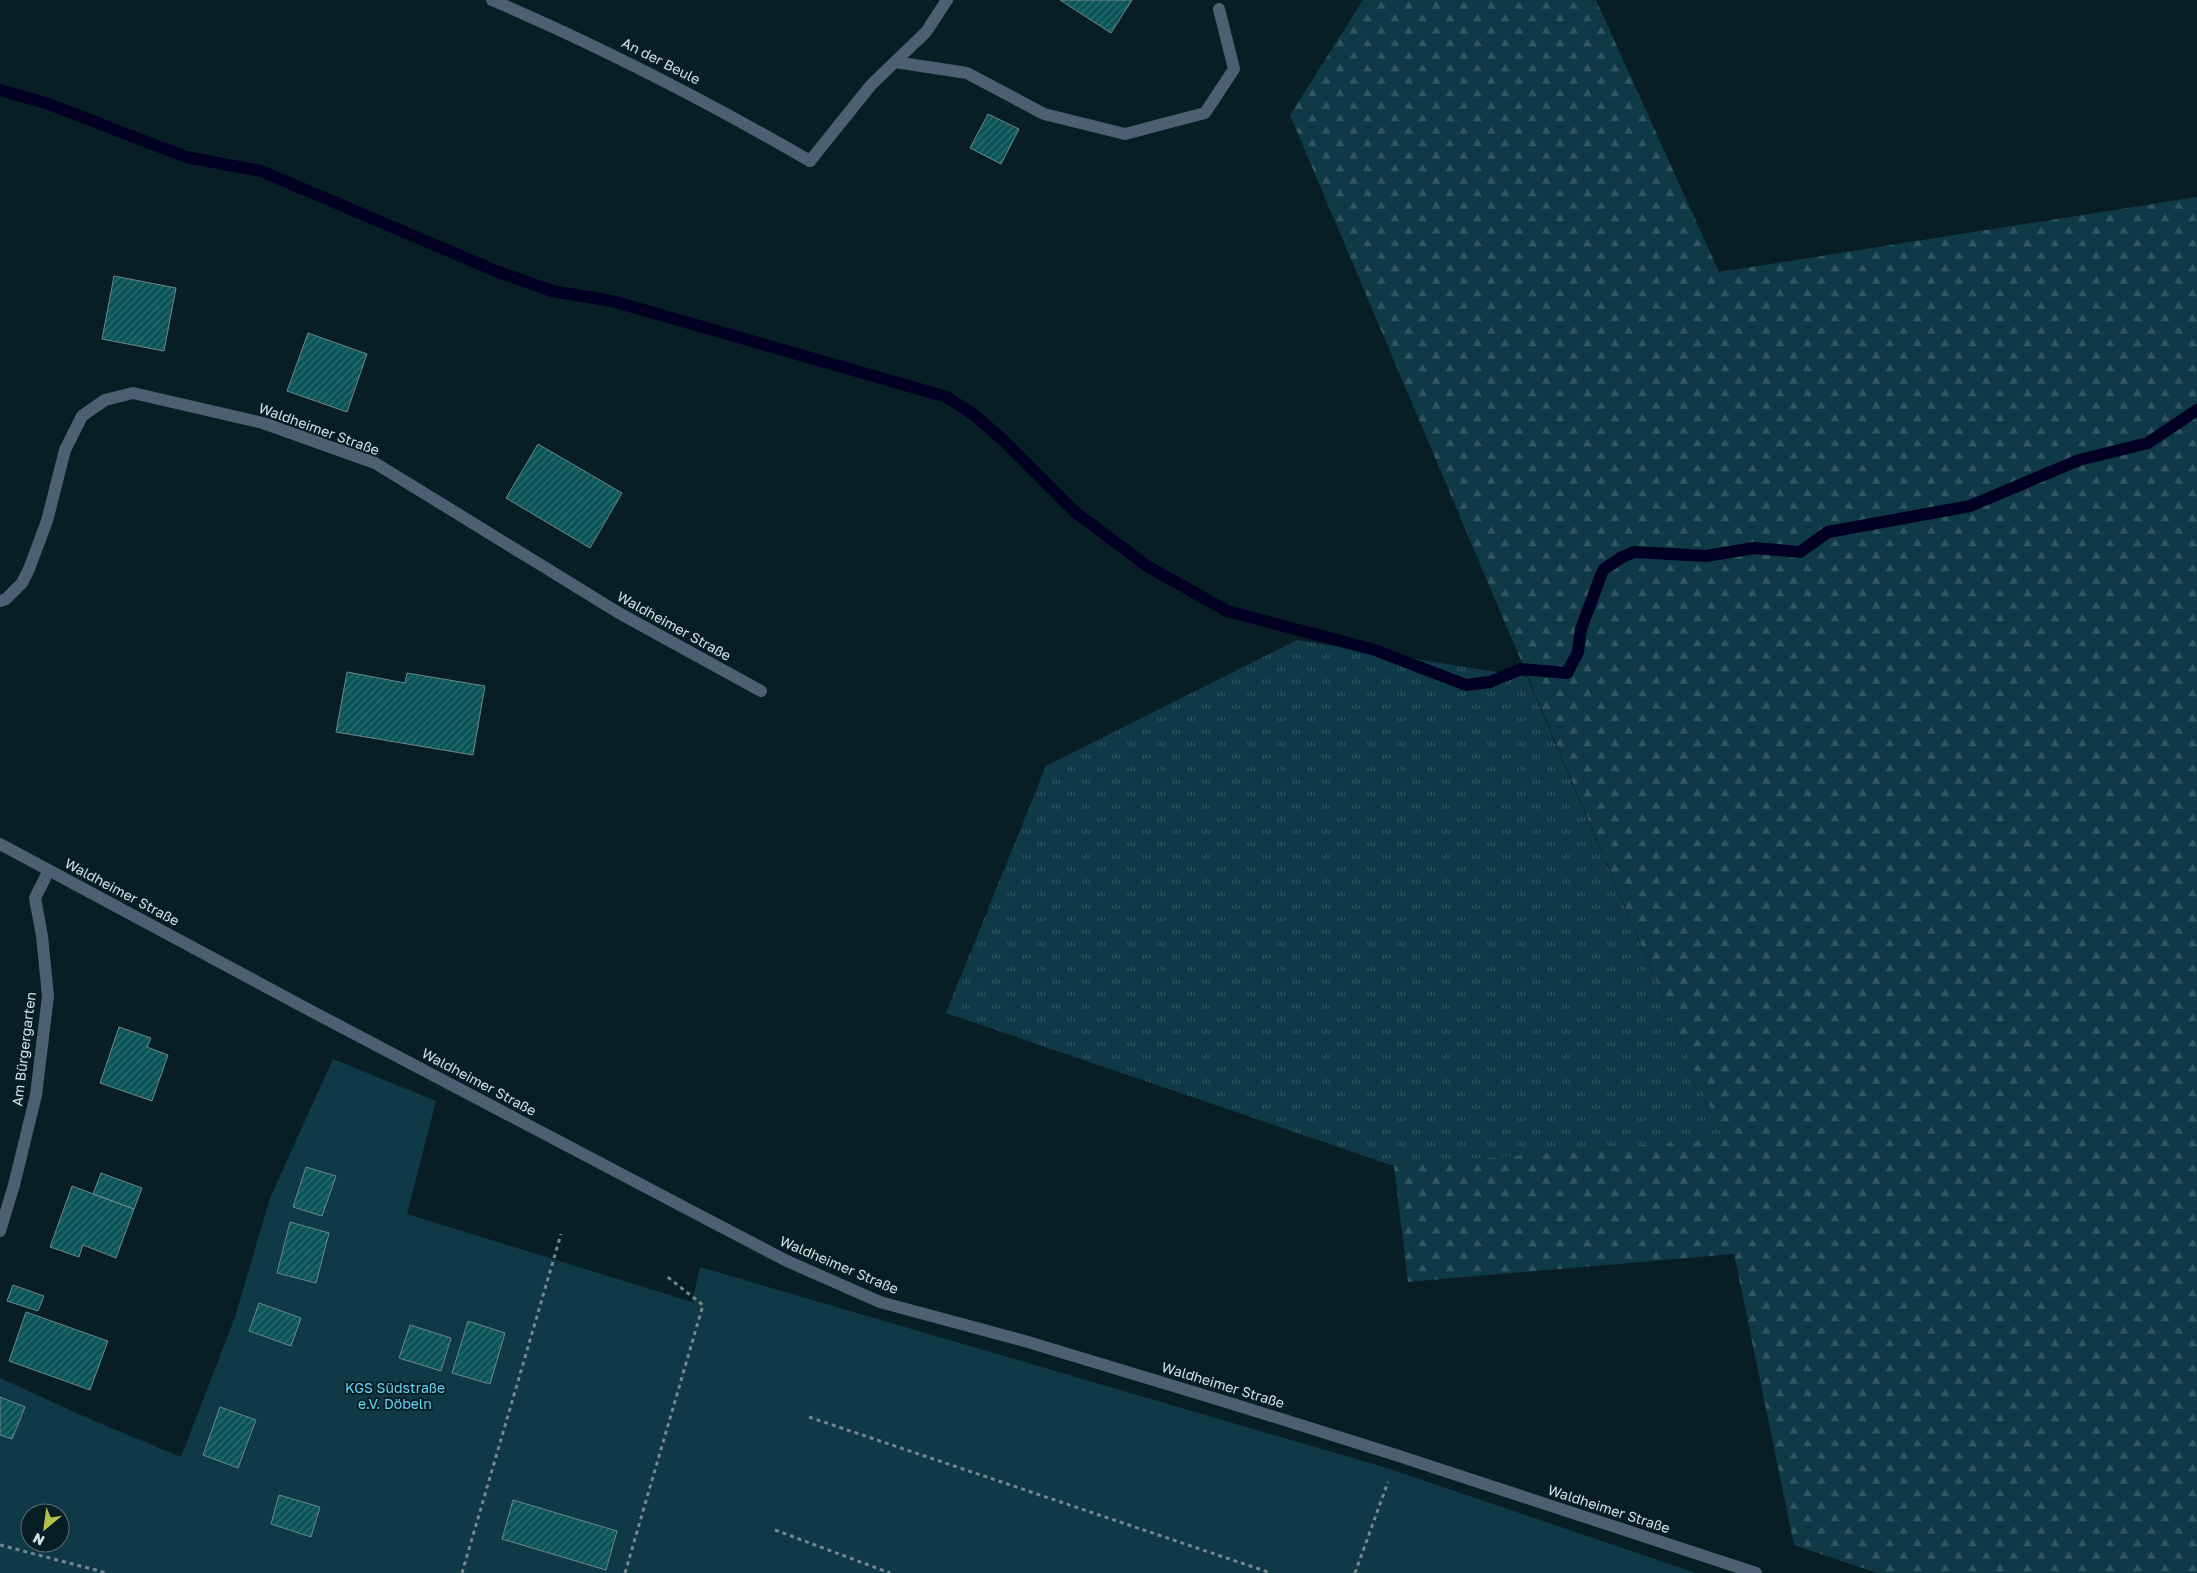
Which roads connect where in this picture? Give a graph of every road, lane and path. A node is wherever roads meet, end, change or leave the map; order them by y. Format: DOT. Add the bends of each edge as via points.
graph roads {
  1 [pos="492,0"];
  2 [pos="947,0"];
  3 [pos="1219,9"];
  4 [pos="896,62"];
  5 [pos="0,601"];
  6 [pos="761,691"];
  7 [pos="0,844"];
  8 [pos="49,870"];
  9 [pos="0,1231"];
  10 [pos="561,1234"];
  11 [pos="665,1275"];
  12 [pos="809,1418"];
  13 [pos="1396,1454"];
  14 [pos="775,1530"];
  15 [pos="0,1545"];
  16 [pos="107,1573"];
  17 [pos="462,1573"];
  18 [pos="625,1573"];
  19 [pos="890,1573"];
  20 [pos="1271,1573"];
  21 [pos="1355,1573"];
  22 [pos="1756,1573"];
  1 -- 4 [label="street, An der Beule" via="573,34 666,80 810,161 870,85"];
  2 -- 4 [label="street" via="926,32"];
  3 -- 4 [label="street" via="1234,69 1204,113 1125,134 1044,114 967,73"];
  5 -- 6 [label="street, Waldheimer Straße" via="6,600 22,583 29,569 47,521 65,450 82,416 105,400 133,393 262,423 375,464 619,613"];
  7 -- 8 [label="street, Waldheimer Straße"];
  8 -- 9 [label="street, Am Bürgergarten" via="34,898 42,936 48,996 38,1078"];
  8 -- 13 [label="street, Waldheimer Straße" via="304,1008 771,1252 880,1302 1037,1344"];
  10 -- 17 [label="path"];
  11 -- 18 [label="path" via="702,1305"];
  12 -- 20 [label="path"];
  13 -- 21 [label="path" via="1383,1501"];
  13 -- 22 [label="street, Waldheimer Straße"];
  14 -- 19 [label="path"];
  15 -- 16 [label="path"];
}
